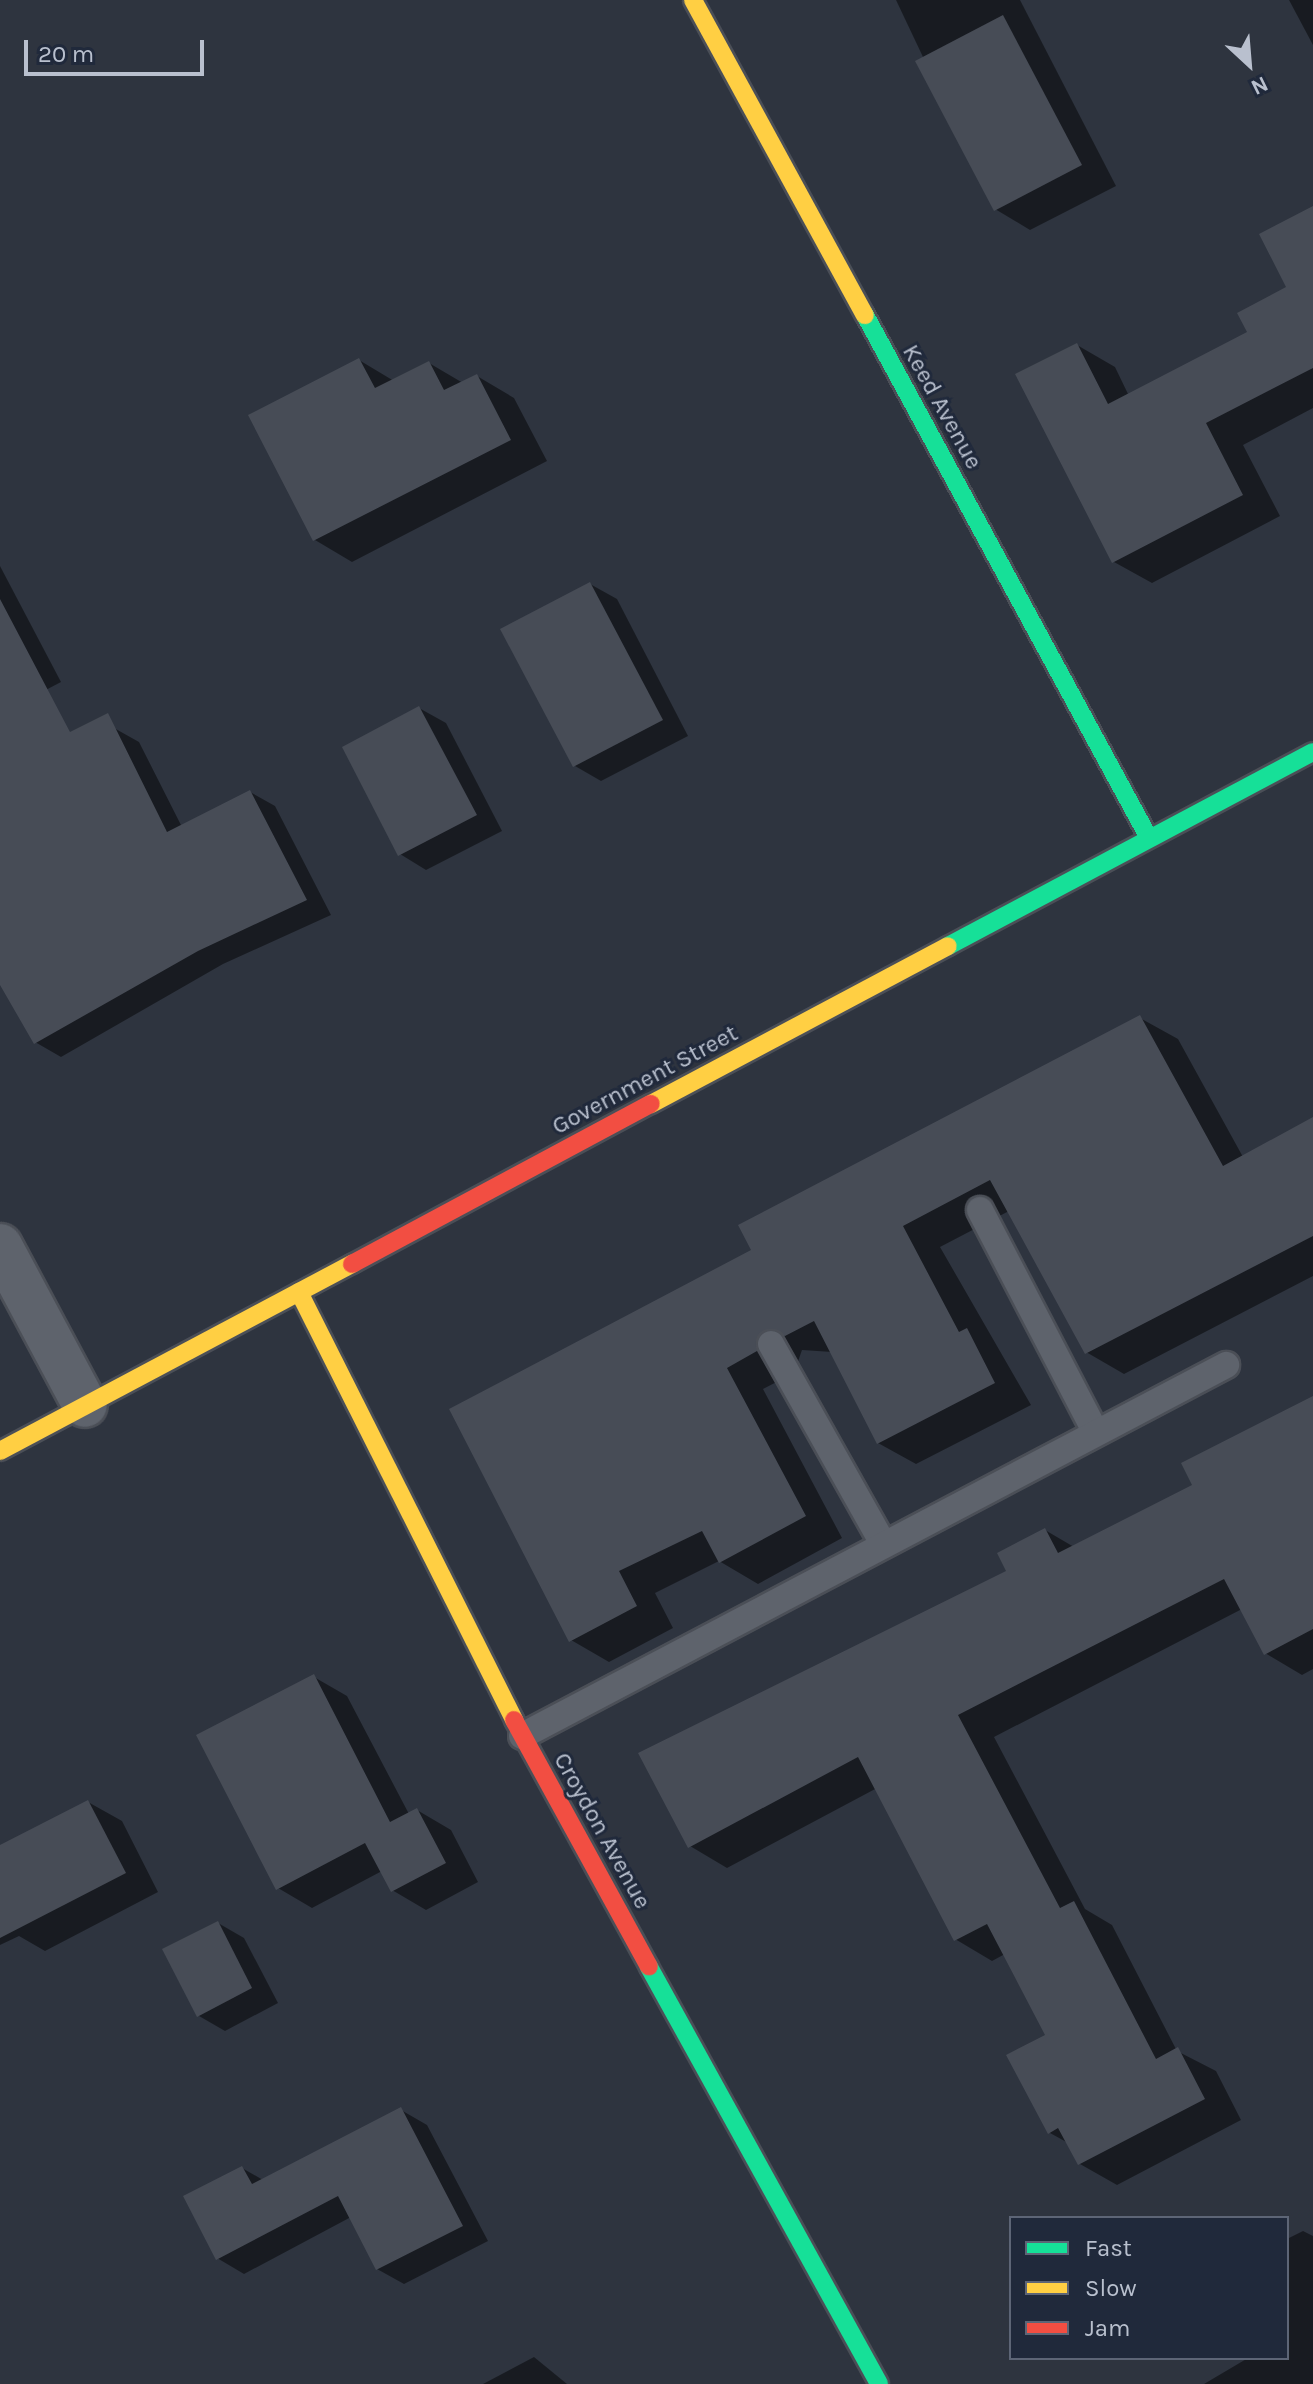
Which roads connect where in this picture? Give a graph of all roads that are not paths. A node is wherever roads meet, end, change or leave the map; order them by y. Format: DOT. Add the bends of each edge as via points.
graph roads {
  1 [pos="693,0"];
  2 [pos="1313,752"];
  3 [pos="1149,838"];
  4 [pos="980,1210"];
  5 [pos="0,1246"];
  6 [pos="299,1292"];
  7 [pos="771,1344"];
  8 [pos="1226,1365"];
  9 [pos="85,1405"];
  10 [pos="1095,1431"];
  11 [pos="0,1451"];
  12 [pos="881,1540"];
  13 [pos="522,1736"];
  14 [pos="879,2384"];
  1 -- 3 [label="street, Keed Avenue"];
  2 -- 3 [label="street, Government Street"];
  3 -- 6 [label="street, Government Street"];
  4 -- 10 [label="lane"];
  5 -- 9 [label="street"];
  6 -- 9 [label="street, Government Street"];
  6 -- 13 [label="street, Croydon Avenue"];
  7 -- 12 [label="lane"];
  8 -- 10 [label="lane"];
  9 -- 11 [label="street, Government Street"];
  10 -- 12 [label="lane"];
  12 -- 13 [label="lane"];
  13 -- 14 [label="street, Croydon Avenue"];
}
